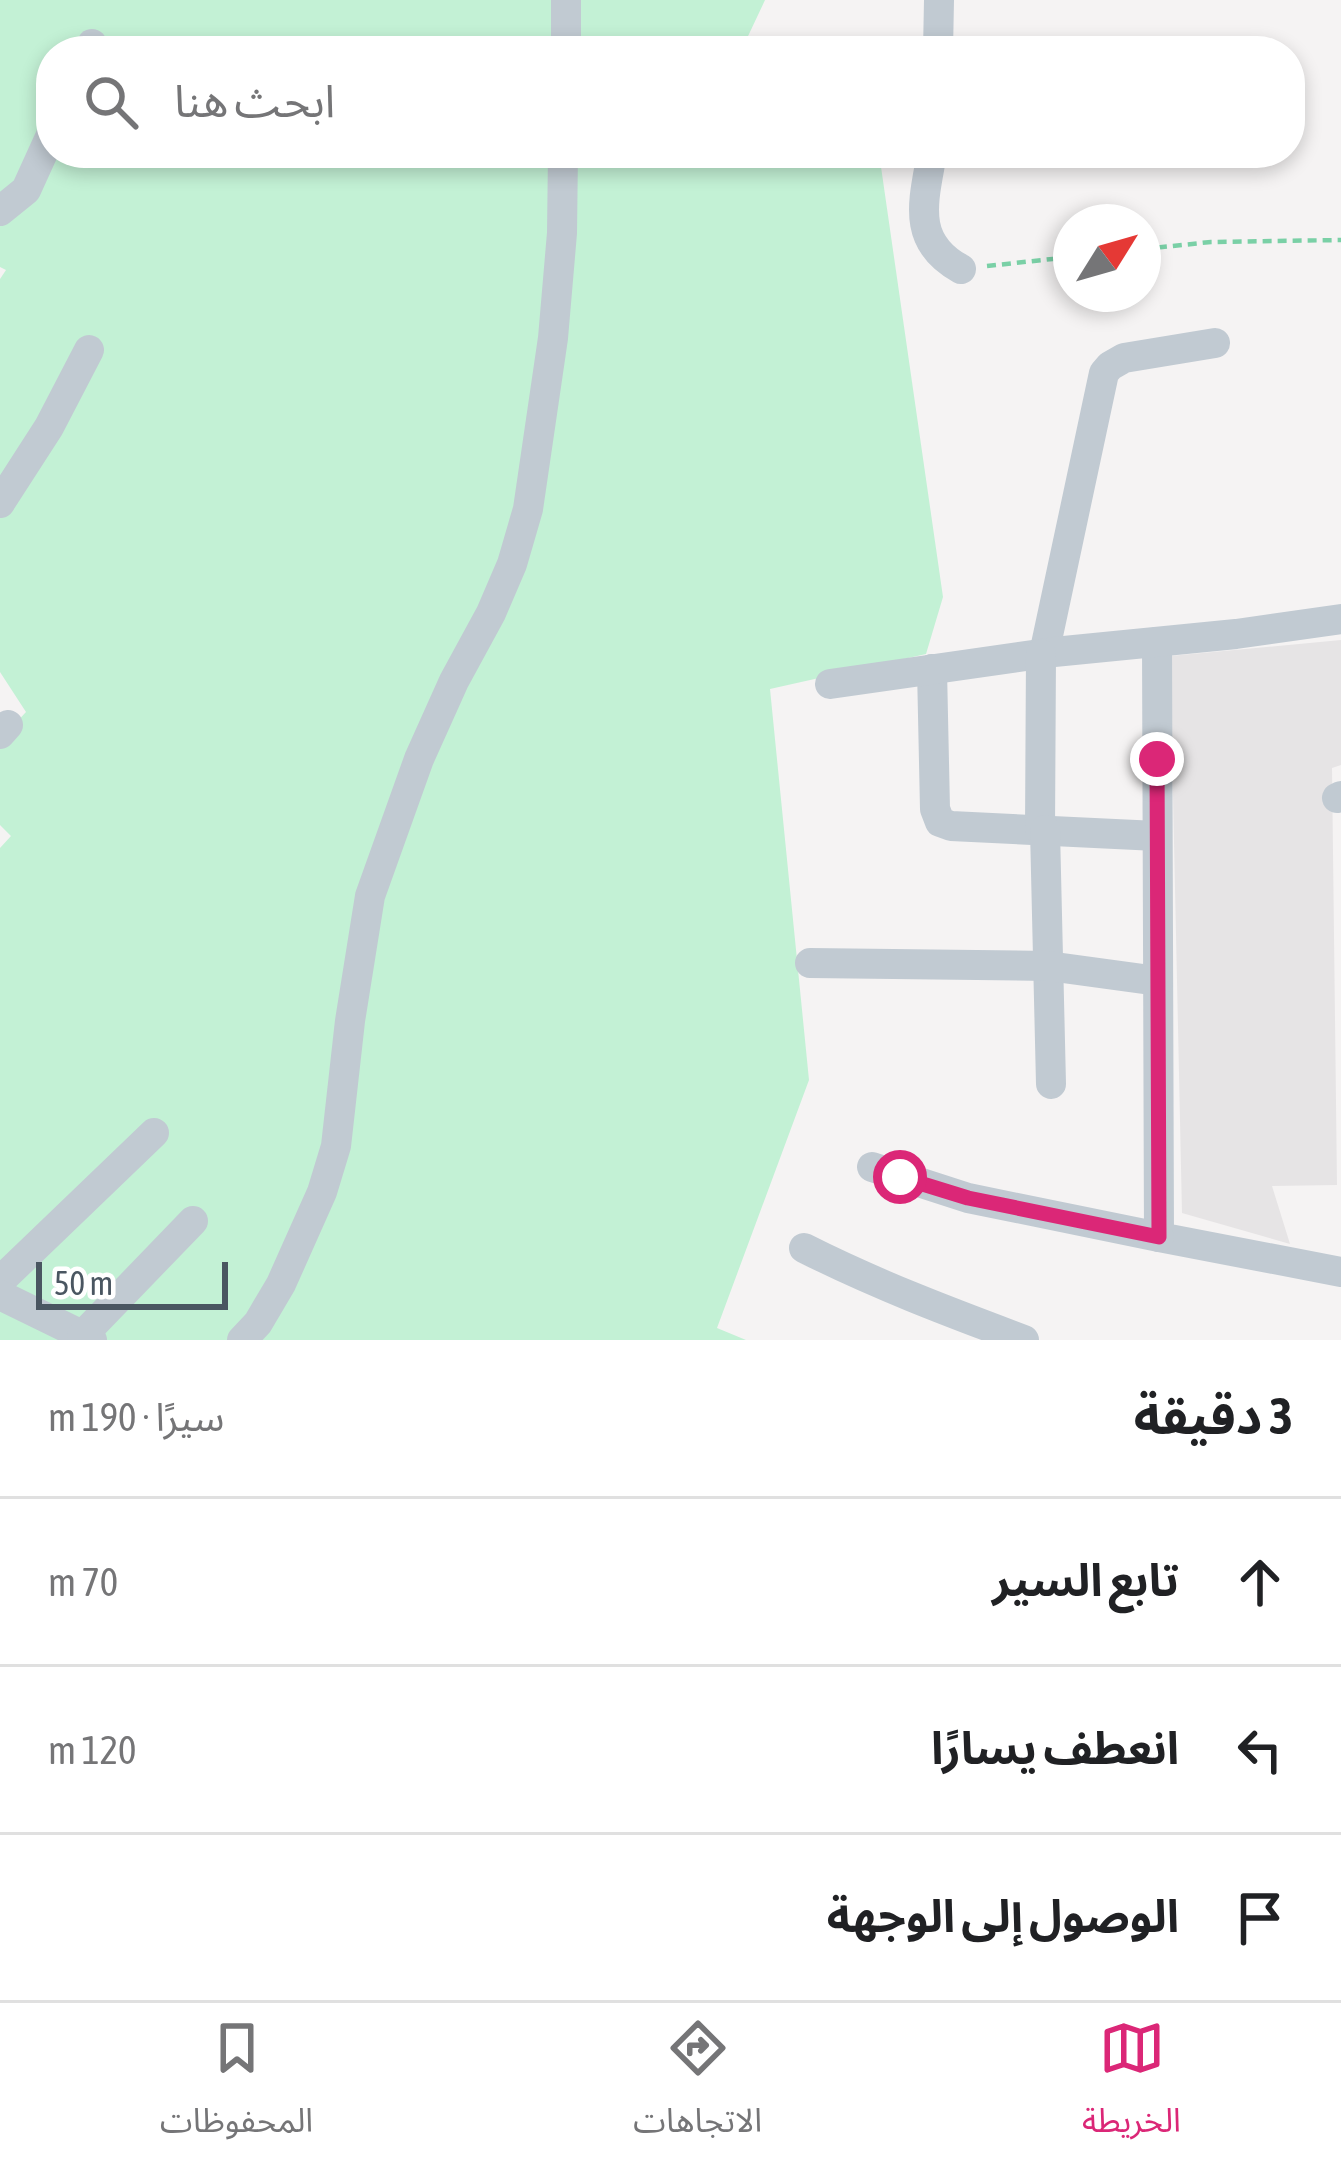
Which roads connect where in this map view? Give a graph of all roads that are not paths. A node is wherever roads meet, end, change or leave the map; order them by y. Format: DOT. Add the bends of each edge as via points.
graph roads {
  1 [pos="566,0"];
  2 [pos="939,0"];
  3 [pos="566,36"];
  4 [pos="938,36"];
  5 [pos="36,168"];
  6 [pos="563,168"];
  7 [pos="929,168"];
  8 [pos="0,211"];
  9 [pos="961,268"];
  10 [pos="1215,343"];
  11 [pos="89,350"];
  12 [pos="0,503"];
  13 [pos="1341,619"];
  14 [pos="1157,642"];
  15 [pos="1042,654"];
  16 [pos="932,669"];
  17 [pos="830,684"];
  18 [pos="1042,830"];
  19 [pos="1157,836"];
  20 [pos="810,963"];
  21 [pos="1048,966"];
  22 [pos="1158,980"];
  23 [pos="1052,1084"];
  24 [pos="154,1133"];
  25 [pos="872,1167"];
  26 [pos="193,1221"];
  27 [pos="1159,1237"];
  28 [pos="804,1248"];
  29 [pos="1341,1272"];
  30 [pos="0,1281"];
  31 [pos="0,1295"];
  32 [pos="87,1338"];
  33 [pos="242,1340"];
  34 [pos="1024,1340"];
  1 -- 3 [label="street"];
  2 -- 4 [label="street"];
  5 -- 8 [label="street" via="26,190"];
  6 -- 33 [label="street" via="553,338 528,509 505,580 419,759 370,896 336,1146 322,1192 281,1284"];
  7 -- 9 [label="street" via="923,218 938,251"];
  10 -- 15 [label="street" via="1124,358 1104,374"];
  11 -- 12 [label="street"];
  13 -- 14 [label="street"];
  14 -- 15 [label="street"];
  14 -- 19 [label="street"];
  15 -- 16 [label="street"];
  15 -- 18 [label="street"];
  16 -- 17 [label="street"];
  16 -- 18 [label="street" via="940,822"];
  18 -- 19 [label="street"];
  18 -- 21 [label="street"];
  19 -- 22 [label="street"];
  20 -- 21 [label="street"];
  21 -- 22 [label="street"];
  21 -- 23 [label="street"];
  22 -- 27 [label="street"];
  24 -- 30 [label="street"];
  25 -- 27 [label="street" via="968,1198"];
  26 -- 32 [label="street"];
  27 -- 29 [label="street"];
  28 -- 34 [label="street"];
  31 -- 32 [label="street"];
}
